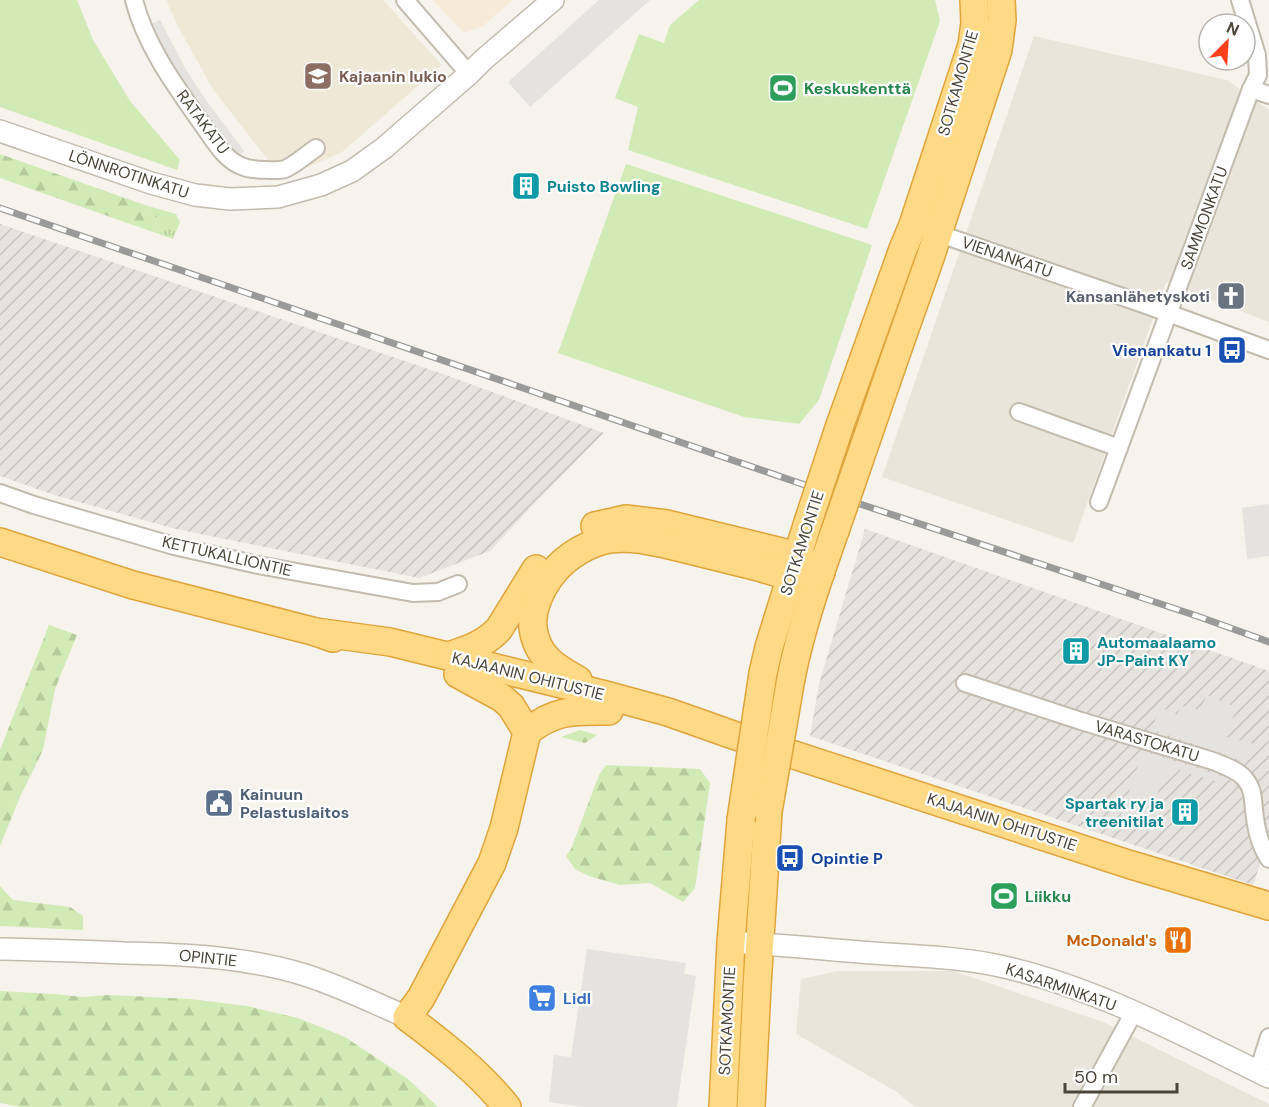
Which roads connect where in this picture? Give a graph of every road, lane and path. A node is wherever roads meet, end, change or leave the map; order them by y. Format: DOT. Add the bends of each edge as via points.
graph roads {
  1 [pos="134,0"];
  2 [pos="405,0"];
  3 [pos="553,0"];
  4 [pos="974,0"];
  5 [pos="1001,0"];
  6 [pos="1240,0"];
  7 [pos="469,74"];
  8 [pos="1251,89"];
  9 [pos="1269,95"];
  10 [pos="0,131"];
  11 [pos="316,148"];
  12 [pos="925,229"];
  13 [pos="1169,314"];
  14 [pos="1269,350"];
  15 [pos="1019,412"];
  16 [pos="1119,448"];
  17 [pos="0,493"];
  18 [pos="1099,502"];
  19 [pos="0,542"];
  20 [pos="794,566"];
  21 [pos="821,572"];
  22 [pos="458,584"];
  23 [pos="454,665"];
  24 [pos="965,683"];
  25 [pos="605,703"];
  26 [pos="526,739"];
  27 [pos="1269,859"];
  28 [pos="1269,906"];
  29 [pos="732,942"];
  30 [pos="760,944"];
  31 [pos="0,949"];
  32 [pos="1134,1012"];
  33 [pos="407,1017"];
  34 [pos="1269,1037"];
  35 [pos="1263,1075"];
  36 [pos="507,1107"];
  37 [pos="723,1107"];
  38 [pos="751,1107"];
  39 [pos="1082,1107"];
  1 -- 11 [label="street, RATAKATU" via="147,34 180,92 232,161 245,168 284,170"];
  2 -- 7 [label="street"];
  3 -- 7 [label="street, LÖNNROTINKATU"];
  4 -- 12 [label="highway, SOTKAMONTIE" via="972,45"];
  5 -- 12 [label="highway, SOTKAMONTIE" via="998,50"];
  6 -- 8 [label="street, SAMMONKATU" via="1257,55 1258,75"];
  7 -- 10 [label="street, LÖNNROTINKATU" via="352,171 278,197 230,199 195,195"];
  8 -- 9 [label="street"];
  8 -- 13 [label="street, SAMMONKATU"];
  12 -- 13 [label="street, VIENANKATU"];
  12 -- 20 [label="highway, SOTKAMONTIE, bridge" via="903,249"];
  12 -- 21 [label="highway, SOTKAMONTIE, bridge" via="930,258"];
  13 -- 14 [label="street, VIENANKATU"];
  13 -- 16 [label="street, SAMMONKATU"];
  15 -- 16 [label="street"];
  16 -- 18 [label="street, SAMMONKATU"];
  17 -- 22 [label="street, KETTUKALLIONTIE" via="174,546 258,565 413,593 438,592"];
  19 -- 23 [label="highway, KAJAANIN OHITUSTIE" via="133,585 316,632 385,656"];
  20 -- 21 [label="highway"];
  20 -- 23 [label="highway" via="657,523 626,519 600,524 577,532 548,554 499,629"];
  20 -- 25 [label="highway" via="638,539 612,539 582,549 557,567 534,611 537,643 556,668"];
  20 -- 29 [label="highway, SOTKAMONTIE, bridge" via="763,672 741,820"];
  21 -- 30 [label="highway, SOTKAMONTIE, bridge" via="796,655 768,812"];
  23 -- 25 [label="highway, KAJAANIN OHITUSTIE"];
  23 -- 26 [label="highway" via="512,706"];
  24 -- 27 [label="street, VARASTOKATU" via="1230,768 1245,778 1253,794 1258,836"];
  25 -- 26 [label="highway" via="556,714 536,724"];
  25 -- 28 [label="highway, KAJAANIN OHITUSTIE" via="668,712 1128,864"];
  26 -- 33 [label="highway" via="492,863 421,998"];
  29 -- 30 [label="street, KASARMINKATU"];
  29 -- 37 [label="highway, SOTKAMONTIE"];
  30 -- 32 [label="street, KASARMINKATU" via="995,965 1040,976"];
  30 -- 38 [label="highway, SOTKAMONTIE"];
  31 -- 33 [label="street, OPINTIE" via="178,954 235,960 305,975"];
  32 -- 35 [label="street, KASARMINKATU"];
  32 -- 39 [label="street"];
  33 -- 36 [label="highway" via="470,1068"];
  34 -- 35 [label="street"];
}
